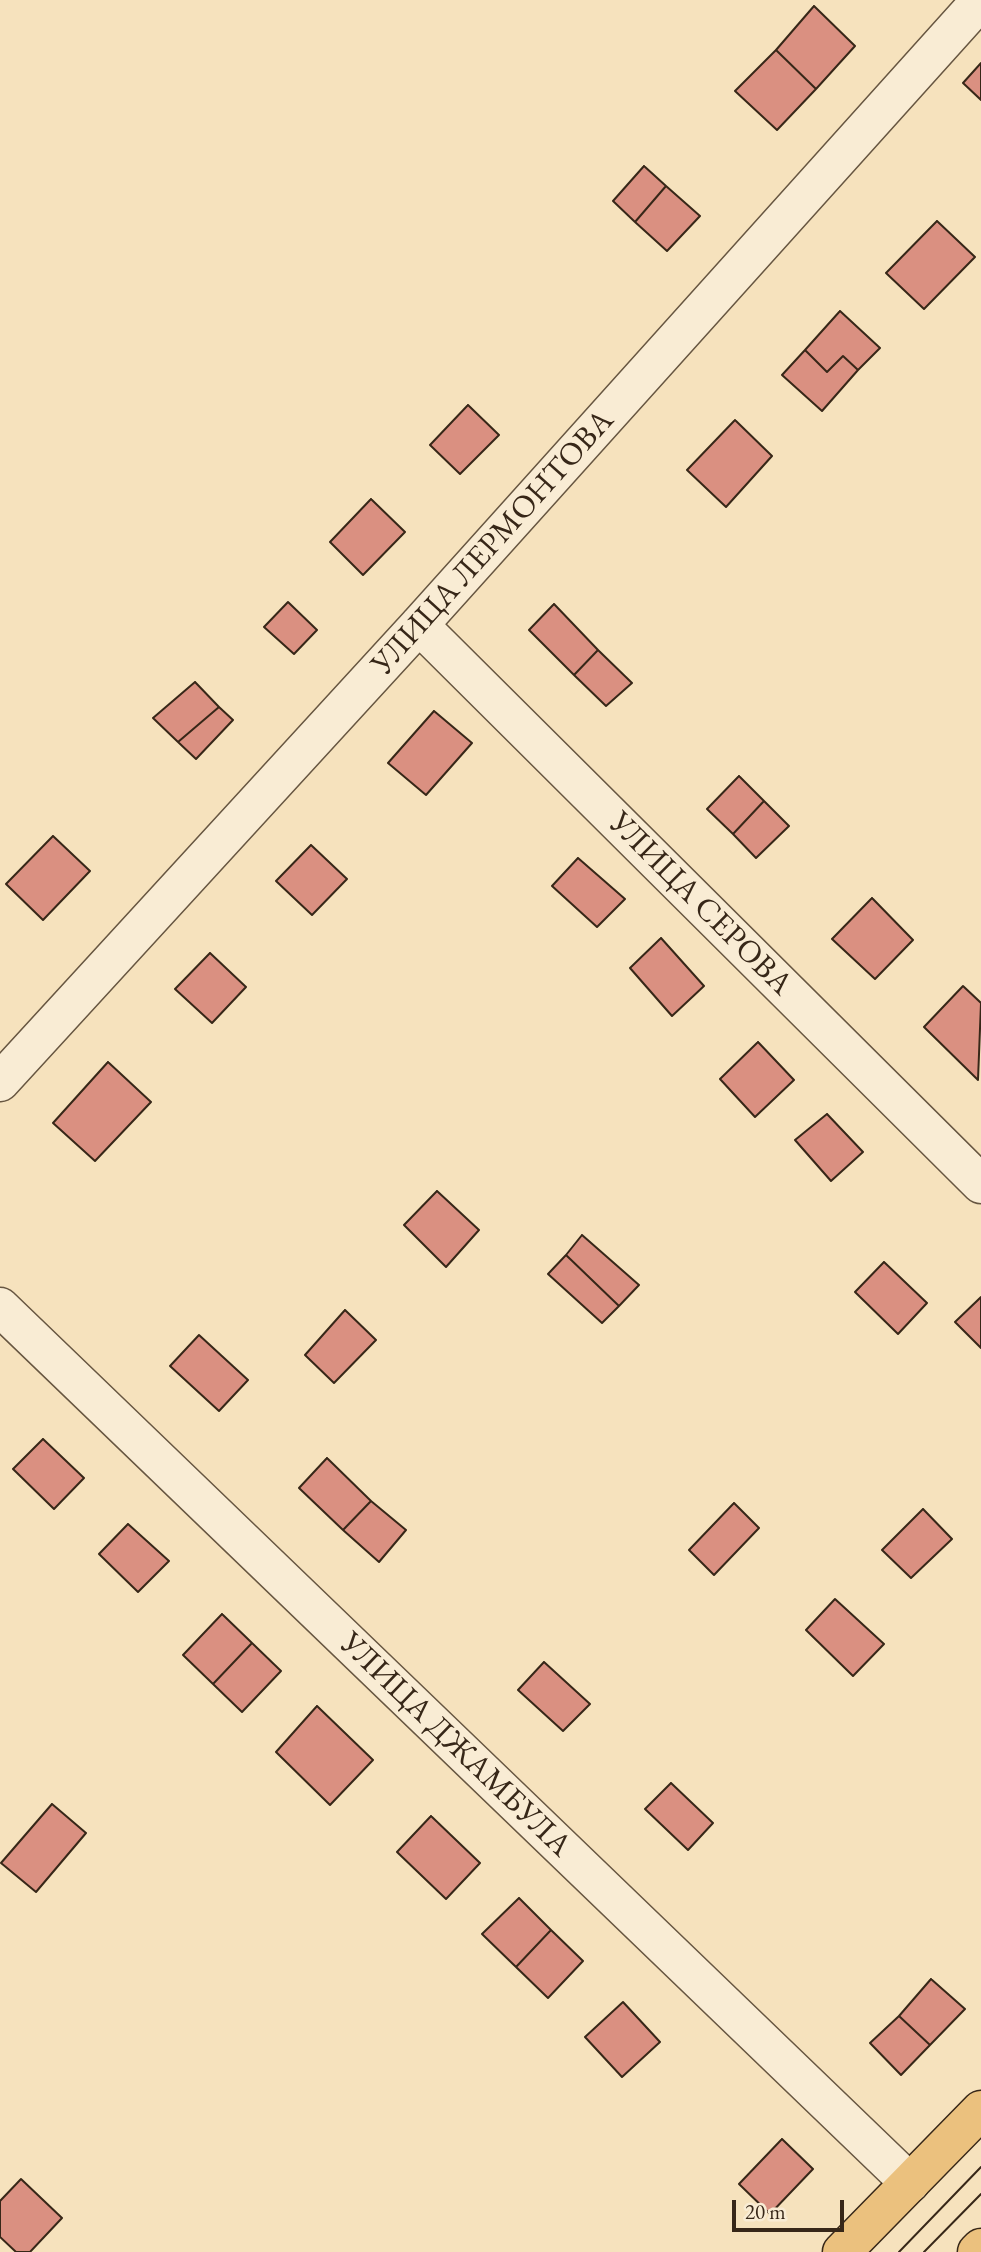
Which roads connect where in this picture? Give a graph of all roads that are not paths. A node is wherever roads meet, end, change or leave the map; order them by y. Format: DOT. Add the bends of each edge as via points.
graph roads {
  1 [pos="981,0"];
  2 [pos="419,625"];
  3 [pos="0,1082"];
  4 [pos="981,1184"];
  5 [pos="0,1307"];
  6 [pos="981,2110"];
  7 [pos="910,2183"];
  8 [pos="981,2248"];
  9 [pos="842,2252"];
  10 [pos="977,2252"];
  1 -- 2 [label="street, УЛИЦА ЛЕРМОНТОВА"];
  2 -- 3 [label="street, УЛИЦА ЛЕРМОНТОВА"];
  2 -- 4 [label="street, УЛИЦА СЕРОВА"];
  5 -- 7 [label="street, УЛИЦА ДЖАМБУЛА"];
  6 -- 7 [label="main road"];
  7 -- 9 [label="main road"];
  8 -- 10 [label="main road"];
}
